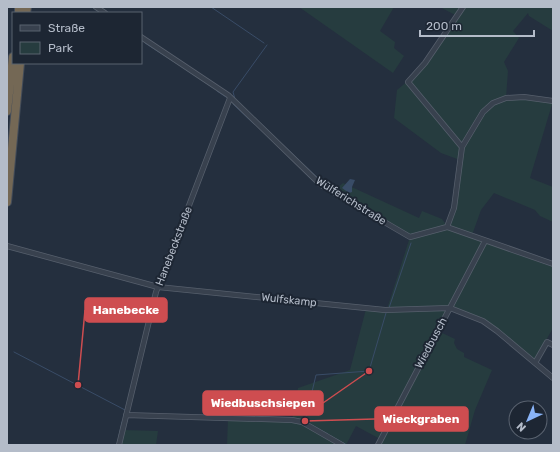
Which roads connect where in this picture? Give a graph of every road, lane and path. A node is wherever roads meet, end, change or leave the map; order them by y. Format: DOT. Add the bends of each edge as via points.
graph roads {
  1 [pos="463,7"];
  2 [pos="142,38"];
  3 [pos="12,64"];
  4 [pos="20,64"];
  5 [pos="230,98"];
  6 [pos="553,101"];
  7 [pos="7,111"];
  8 [pos="462,147"];
  9 [pos="7,202"];
  10 [pos="447,227"];
  11 [pos="485,241"];
  12 [pos="7,246"];
  13 [pos="553,264"];
  14 [pos="158,287"];
  15 [pos="450,308"];
  16 [pos="553,346"];
  17 [pos="535,363"];
  18 [pos="553,378"];
  19 [pos="126,415"];
  20 [pos="119,445"];
  21 [pos="342,445"];
  22 [pos="378,445"];
  1 -- 8 [label="street" via="425,63 408,82"];
  2 -- 5 [label="street, Wülferichstraße"];
  3 -- 7 [label="highway"];
  4 -- 9 [label="highway"];
  5 -- 10 [label="street, Wülferichstraße" via="317,181 332,192 410,237"];
  5 -- 14 [label="street, Hanebeckstraße"];
  6 -- 8 [label="street" via="524,97 497,101 480,116"];
  8 -- 10 [label="street" via="454,208"];
  10 -- 11 [label="street"];
  11 -- 13 [label="street"];
  11 -- 15 [label="street, Wiedbusch"];
  12 -- 14 [label="street, Wulfskamp"];
  14 -- 15 [label="street, Wulfskamp" via="385,310"];
  14 -- 19 [label="street, Hanebeckstraße"];
  15 -- 17 [label="street, Wulfskamp" via="483,321"];
  15 -- 22 [label="street, Wiedbusch"];
  16 -- 17 [label="street" via="547,342"];
  17 -- 18 [label="street, Wulfskamp"];
  19 -- 20 [label="street, Hanebeckstraße"];
  19 -- 21 [label="street" via="292,420 302,422"];
}
